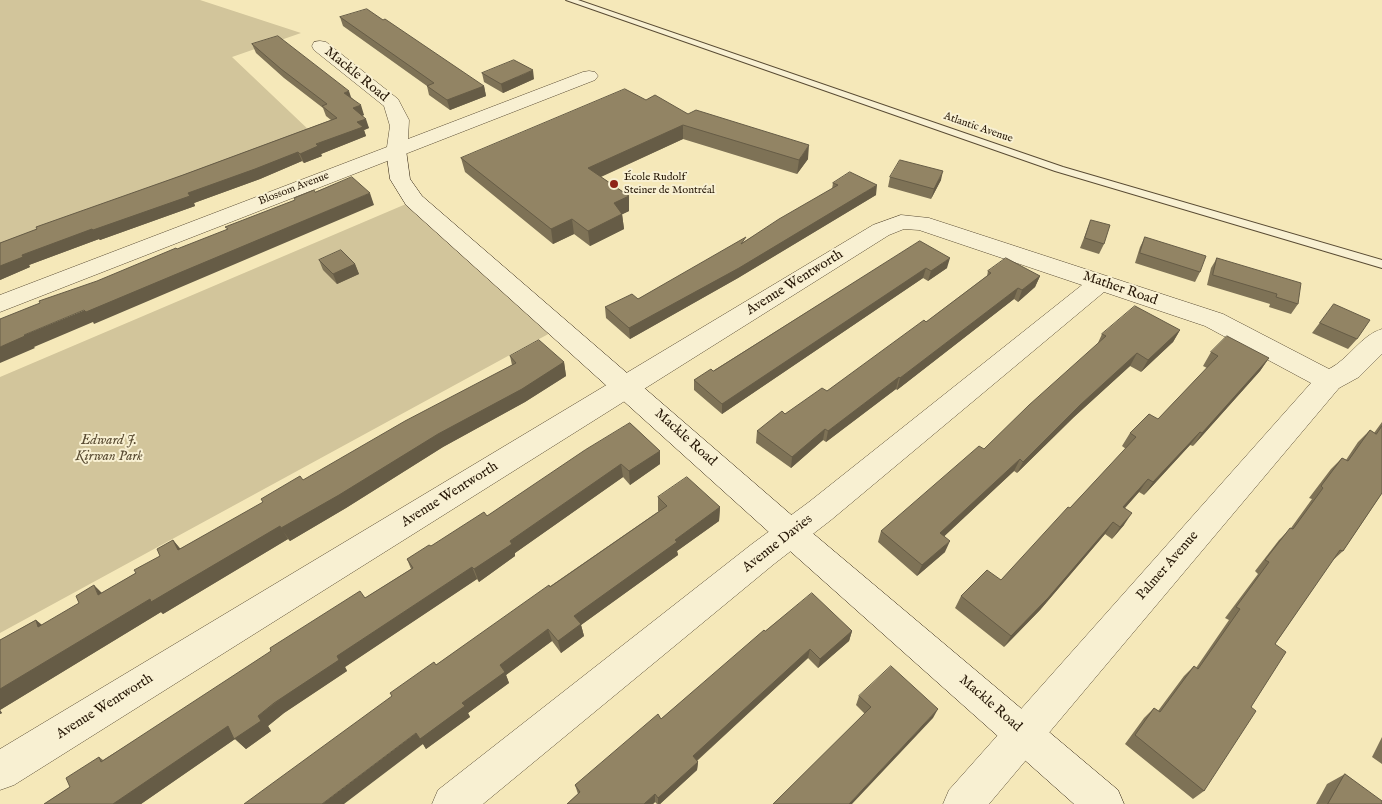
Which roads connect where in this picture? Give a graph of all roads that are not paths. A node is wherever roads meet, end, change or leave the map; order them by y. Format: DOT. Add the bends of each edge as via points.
graph roads {
  1 [pos="570,0"];
  2 [pos="320,46"];
  3 [pos="589,76"];
  4 [pos="396,150"];
  5 [pos="901,222"];
  6 [pos="1382,264"];
  7 [pos="1101,282"];
  8 [pos="0,304"];
  9 [pos="1382,338"];
  10 [pos="1329,381"];
  11 [pos="627,386"];
  12 [pos="792,534"];
  13 [pos="1024,734"];
  14 [pos="0,771"];
  15 [pos="452,804"];
  16 [pos="963,804"];
  17 [pos="1104,804"];
  1 -- 6 [label="lane, Atlantic Avenue" via="1059,169"];
  2 -- 4 [label="street, Mackle Road" via="391,103 399,115 400,133"];
  3 -- 4 [label="street, Blossom Avenue"];
  4 -- 8 [label="street, Blossom Avenue"];
  4 -- 11 [label="street, Mackle Road" via="400,178 414,200"];
  5 -- 7 [label="street, Mather Road" via="921,224"];
  5 -- 11 [label="street, Avenue Wentworth" via="881,230"];
  7 -- 10 [label="street, Mather Road" via="1214,320"];
  7 -- 12 [label="street, Avenue Davies"];
  9 -- 10 [label="street, Palmer Avenue" via="1350,370"];
  10 -- 13 [label="street, Palmer Avenue"];
  11 -- 12 [label="street, Mackle Road"];
  11 -- 14 [label="street, Avenue Wentworth"];
  12 -- 13 [label="street, Mackle Road"];
  12 -- 15 [label="street, Avenue Davies"];
  13 -- 16 [label="street, Palmer Avenue"];
  13 -- 17 [label="street, Mackle Road"];
}
